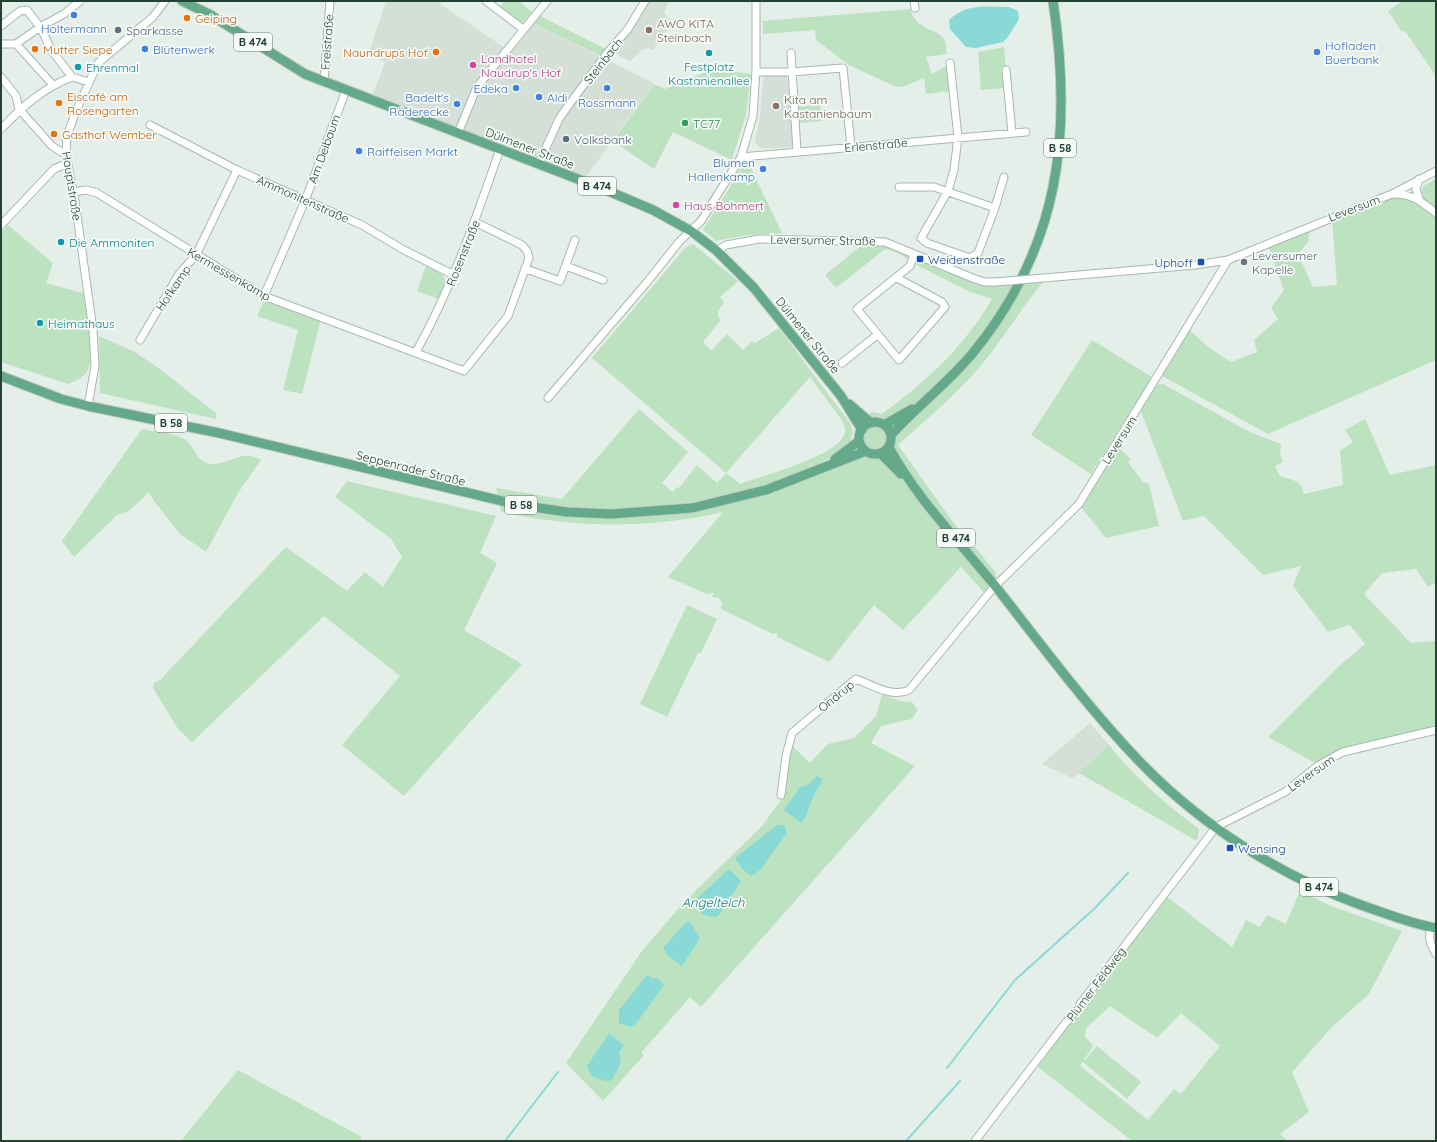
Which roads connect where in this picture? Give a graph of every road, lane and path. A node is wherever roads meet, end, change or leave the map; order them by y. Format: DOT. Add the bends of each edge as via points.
graph roads {
  1 [pos="80,1"];
  2 [pos="165,1"];
  3 [pos="182,1"];
  4 [pos="330,1"];
  5 [pos="486,1"];
  6 [pos="547,1"];
  7 [pos="645,1"];
  8 [pos="756,1"];
  9 [pos="1052,1"];
  10 [pos="1,26"];
  11 [pos="40,27"];
  12 [pos="523,28"];
  13 [pos="1,44"];
  14 [pos="16,44"];
  15 [pos="791,53"];
  16 [pos="950,63"];
  17 [pos="1006,70"];
  18 [pos="756,72"];
  19 [pos="791,72"];
  20 [pos="1,77"];
  21 [pos="72,77"];
  22 [pos="325,78"];
  23 [pos="89,82"];
  24 [pos="53,84"];
  25 [pos="346,90"];
  26 [pos="20,109"];
  27 [pos="150,125"];
  28 [pos="1,129"];
  29 [pos="1026,132"];
  30 [pos="458,133"];
  31 [pos="1012,133"];
  32 [pos="958,137"];
  33 [pos="851,147"];
  34 [pos="500,149"];
  35 [pos="797,152"];
  36 [pos="66,155"];
  37 [pos="741,157"];
  38 [pos="68,163"];
  39 [pos="539,163"];
  40 [pos="237,170"];
  41 [pos="1436,171"];
  42 [pos="1004,177"];
  43 [pos="1419,179"];
  44 [pos="899,188"];
  45 [pos="948,190"];
  46 [pos="73,192"];
  47 [pos="1392,194"];
  48 [pos="1419,199"];
  49 [pos="305,201"];
  50 [pos="995,208"];
  51 [pos="1436,213"];
  52 [pos="475,222"];
  53 [pos="1,225"];
  54 [pos="691,232"];
  55 [pos="575,240"];
  56 [pos="717,251"];
  57 [pos="914,254"];
  58 [pos="196,255"];
  59 [pos="1228,260"];
  60 [pos="1213,263"];
  61 [pos="566,266"];
  62 [pos="526,270"];
  63 [pos="454,275"];
  64 [pos="1219,275"];
  65 [pos="897,278"];
  66 [pos="603,280"];
  67 [pos="995,282"];
  68 [pos="264,296"];
  69 [pos="877,335"];
  70 [pos="140,340"];
  71 [pos="416,352"];
  72 [pos="842,363"];
  73 [pos="1,376"];
  74 [pos="840,396"];
  75 [pos="548,398"];
  76 [pos="930,398"];
  77 [pos="88,406"];
  78 [pos="871,423"];
  79 [pos="884,425"];
  80 [pos="862,430"];
  81 [pos="891,435"];
  82 [pos="860,440"];
  83 [pos="889,447"];
  84 [pos="866,451"];
  85 [pos="880,453"];
  86 [pos="819,470"];
  87 [pos="916,489"];
  88 [pos="995,586"];
  89 [pos="1436,730"];
  90 [pos="781,795"];
  91 [pos="1216,827"];
  92 [pos="1434,927"];
  93 [pos="1436,954"];
  94 [pos="975,1141"];
  1 -- 11 [label="street" via="64,14"];
  2 -- 23 [label="street, Hauptstraße" via="148,22 98,63"];
  3 -- 22 [label="main road, Dülmener Straße / B 474" via="210,14 304,74"];
  4 -- 22 [label="street, Freistraße"];
  5 -- 12 [label="street"];
  6 -- 12 [label="street"];
  7 -- 39 [label="street, Steinbach" via="628,29 568,106"];
  8 -- 18 [label="street"];
  9 -- 76 [label="main road, B 58" via="1061,65 1062,125 1057,168 1044,224 1017,288 999,318 972,354"];
  10 -- 11 [label="street" via="18,12 25,10"];
  11 -- 14 [label="street"];
  11 -- 21 [label="street" via="52,51"];
  12 -- 30 [label="street" via="477,87"];
  13 -- 14 [label="street"];
  14 -- 24 [label="street"];
  15 -- 19 [label="street"];
  16 -- 32 [label="street"];
  17 -- 31 [label="street"];
  18 -- 19 [label="street"];
  18 -- 37 [label="street" via="751,127"];
  19 -- 33 [label="street" via="843,68"];
  19 -- 35 [label="street"];
  20 -- 26 [label="street" via="16,96"];
  21 -- 23 [label="street"];
  21 -- 24 [label="street"];
  22 -- 25 [label="main road, Dülmener Straße / B 474"];
  23 -- 36 [label="street, Hauptstraße" via="67,136"];
  24 -- 26 [label="street"];
  25 -- 30 [label="main road, Dülmener Straße / B 474"];
  25 -- 49 [label="street, Am Deibaum"];
  26 -- 28 [label="street"];
  26 -- 36 [label="street" via="52,146"];
  27 -- 40 [label="street, Ammonitenstraße"];
  29 -- 31 [label="street, Erlenstraße"];
  30 -- 34 [label="main road, Dülmener Straße / B 474"];
  31 -- 32 [label="street, Erlenstraße"];
  32 -- 33 [label="street, Erlenstraße"];
  32 -- 45 [label="street"];
  33 -- 35 [label="street, Erlenstraße"];
  34 -- 39 [label="main road, Dülmener Straße / B 474"];
  34 -- 52 [label="street, Rosenstraße"];
  35 -- 37 [label="street, Erlenstraße"];
  36 -- 38 [label="street, Hauptstraße"];
  37 -- 54 [label="street" via="701,222"];
  38 -- 46 [label="street, Hauptstraße"];
  38 -- 53 [label="street" via="54,169"];
  39 -- 54 [label="main road, Dülmener Straße / B 474" via="635,202"];
  40 -- 49 [label="street, Ammonitenstraße"];
  40 -- 58 [label="street, Hofkamp"];
  41 -- 43 [label="street, Leversum"];
  42 -- 50 [label="street"];
  43 -- 47 [label="street, Leversum"];
  43 -- 48 [label="street" via="1416,189"];
  44 -- 45 [label="street" via="934,187"];
  45 -- 50 [label="street"];
  45 -- 50 [label="street" via="921,238 927,243 970,258 974,257 978,254"];
  46 -- 58 [label="street, Kermessenkamp" via="86,190 97,193"];
  46 -- 77 [label="street, Hauptstraße" via="93,330 95,366"];
  47 -- 48 [label="street, Leversum" via="1408,194"];
  47 -- 59 [label="street, Leversum"];
  48 -- 51 [label="street, Leversum"];
  49 -- 63 [label="street, Ammonitenstraße" via="362,225"];
  49 -- 68 [label="street, Am Deibaum"];
  52 -- 62 [label="street" via="525,248 529,258"];
  52 -- 63 [label="street, Rosenstraße"];
  54 -- 56 [label="main road, Dülmener Straße / B 474"];
  54 -- 75 [label="street" via="679,242"];
  55 -- 61 [label="street"];
  56 -- 57 [label="street, Leversumer Straße" via="726,244 759,239 788,239 885,242"];
  56 -- 74 [label="main road, Dülmener Straße / B 474" via="754,288"];
  57 -- 65 [label="street" via="910,266"];
  57 -- 67 [label="street, Leversumer Straße" via="975,279"];
  58 -- 68 [label="street, Kermessenkamp"];
  58 -- 70 [label="street, Hofkamp" via="179,274"];
  59 -- 60 [label="street, Leversum"];
  59 -- 64 [label="street, Leversum"];
  60 -- 64 [label="street"];
  60 -- 67 [label="street, Leversum, bridge"];
  61 -- 62 [label="street" via="560,281"];
  61 -- 66 [label="street"];
  62 -- 71 [label="street, Kermessenkamp" via="508,316 464,371"];
  63 -- 71 [label="street, Rosenstraße"];
  64 -- 88 [label="street, Leversum" via="1079,504"];
  65 -- 69 [label="street" via="857,309"];
  65 -- 69 [label="street" via="945,306 899,360"];
  68 -- 71 [label="street, Kermessenkamp"];
  69 -- 72 [label="street"];
  73 -- 77 [label="main road, Seppenrader Straße / B 58" via="47,394"];
  74 -- 78 [label="main road, Dülmener Straße / B 474"];
  74 -- 80 [label="main road, Dülmener Straße / B 474"];
  76 -- 79 [label="main road, B 58"];
  76 -- 81 [label="main road, B 58"];
  77 -- 86 [label="main road, Seppenrader Straße / B 58" via="219,433 519,505 567,512 611,514 692,508 766,490"];
  78 -- 79 [label="main road"];
  78 -- 80 [label="main road"];
  79 -- 81 [label="main road"];
  80 -- 82 [label="main road"];
  81 -- 83 [label="main road"];
  82 -- 84 [label="main road"];
  82 -- 86 [label="main road, Seppenrader Straße / B 58"];
  83 -- 85 [label="main road"];
  83 -- 87 [label="main road, B 474"];
  84 -- 85 [label="main road" via="871,454"];
  84 -- 86 [label="main road, Seppenrader Straße / B 58"];
  85 -- 87 [label="main road, B 474"];
  87 -- 88 [label="main road, B 474"];
  88 -- 90 [label="street, Ondrup" via="909,690 893,693 856,679 792,733"];
  88 -- 91 [label="main road, B 474" via="1099,717 1128,749 1178,797"];
  89 -- 91 [label="street, Leversum" via="1343,752 1320,765 1285,792"];
  91 -- 92 [label="main road, B 474" via="1287,872 1336,896"];
  91 -- 94 [label="street, Plümer Feldweg"];
  92 -- 93 [label="street" via="1429,936"];
}
